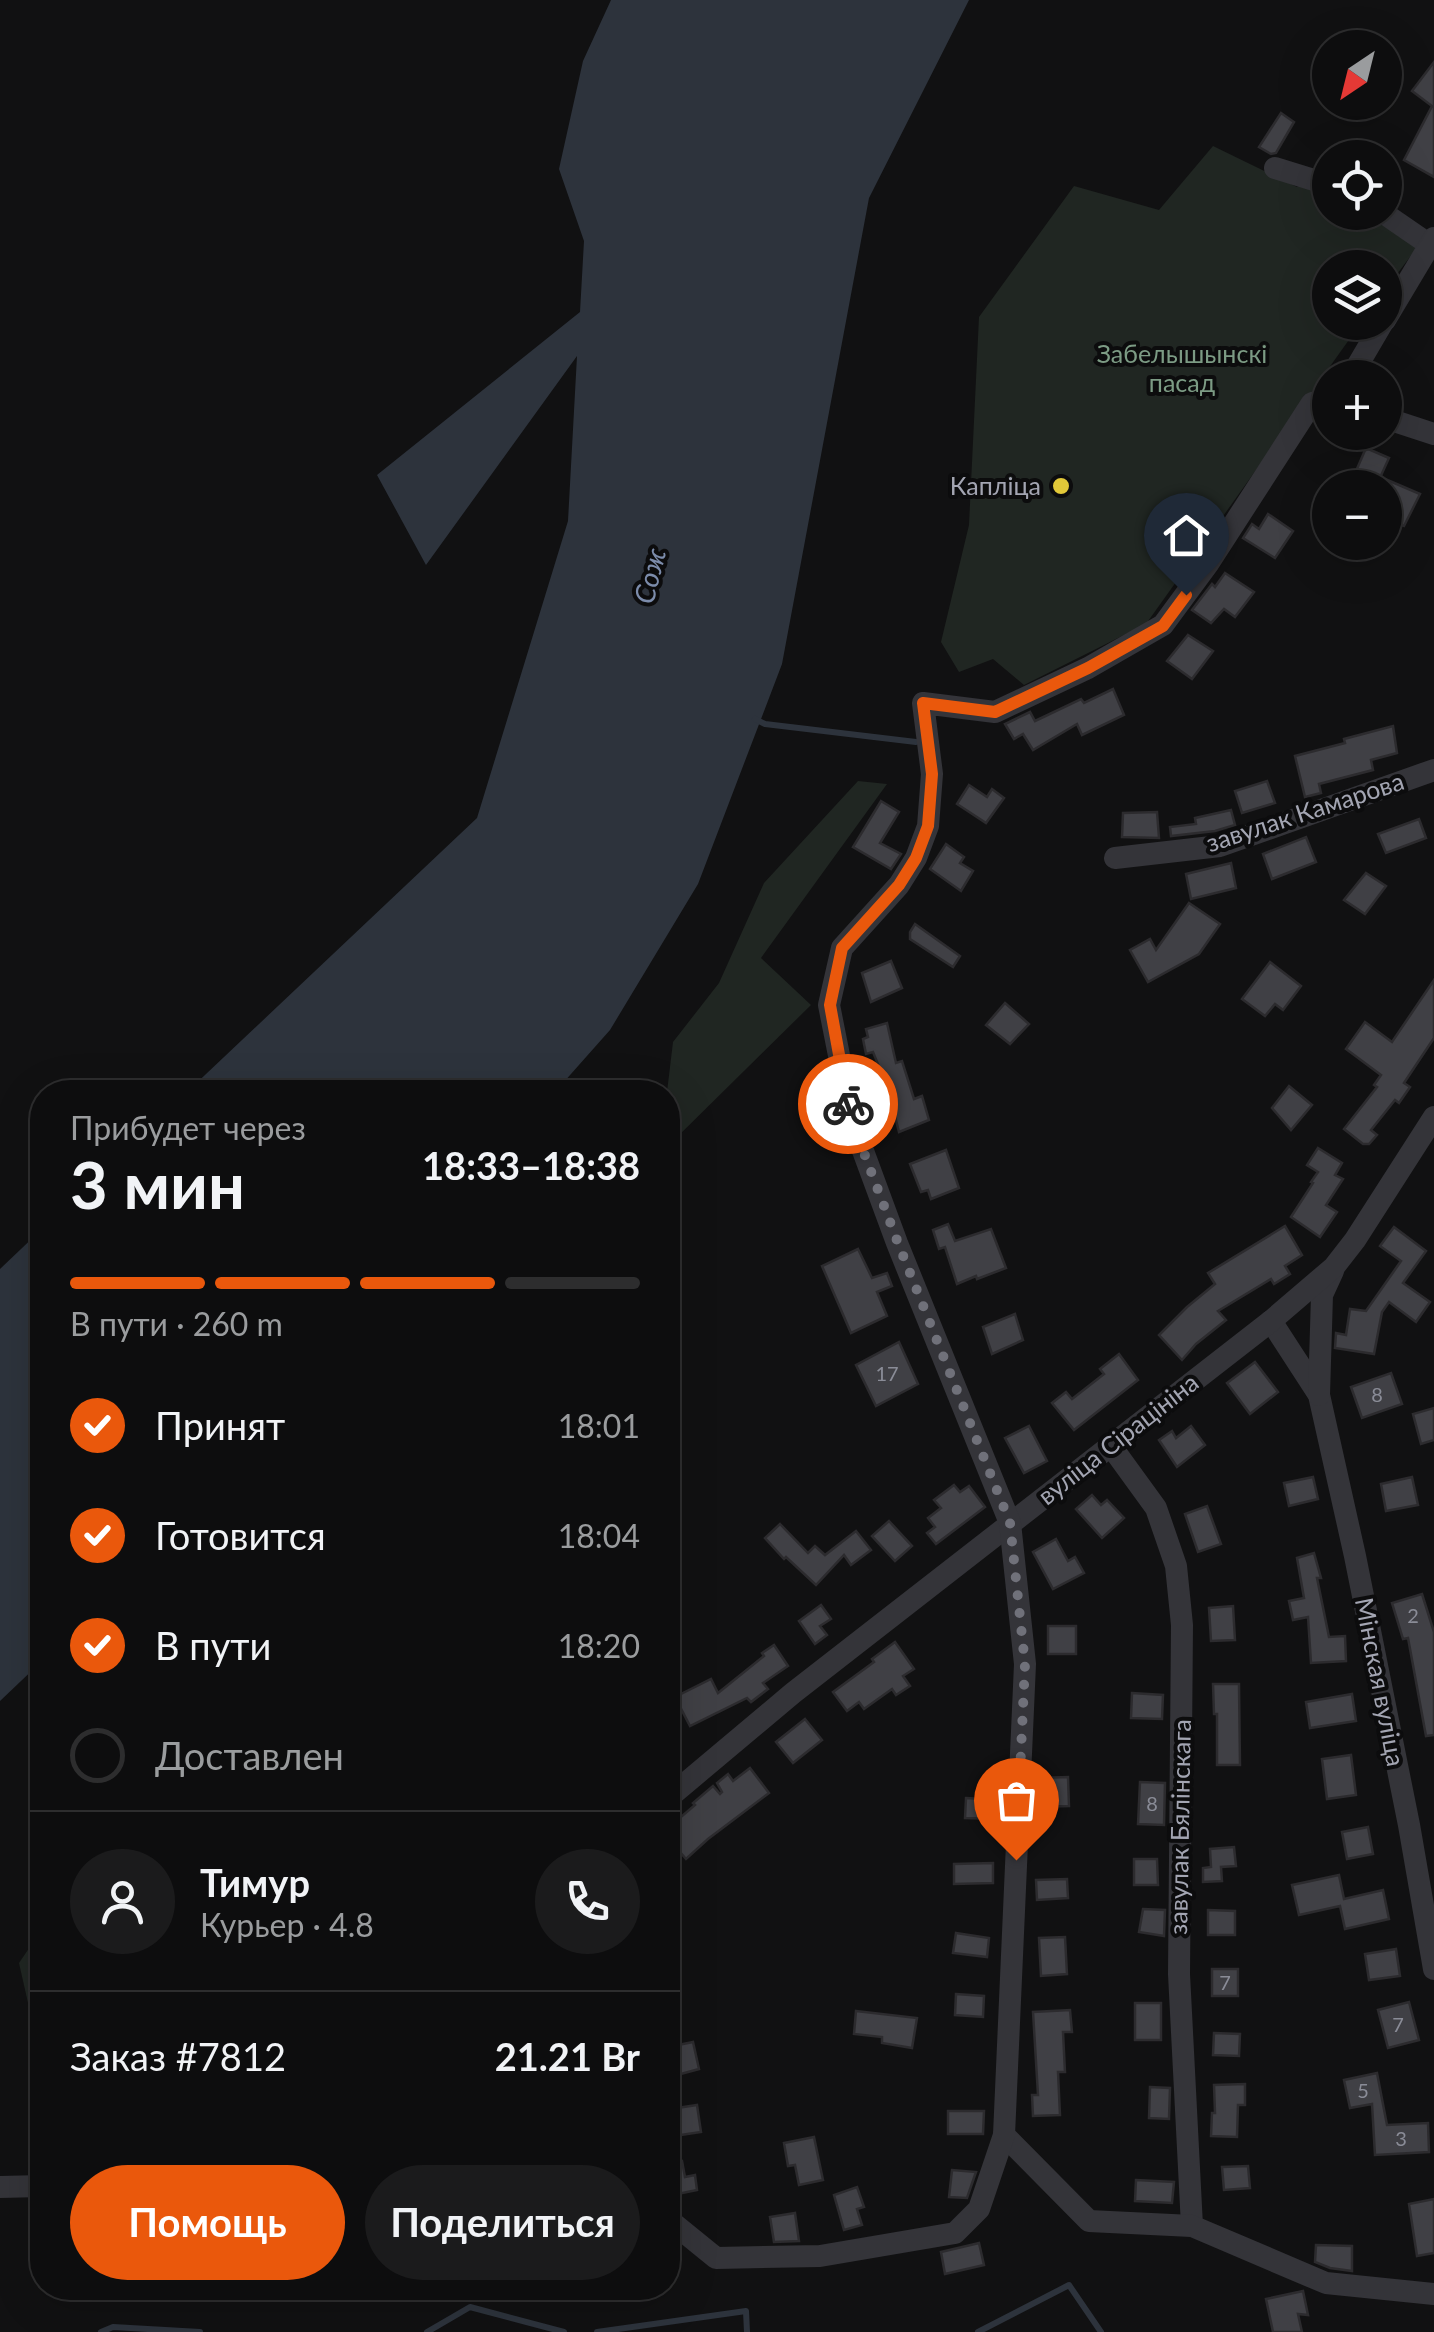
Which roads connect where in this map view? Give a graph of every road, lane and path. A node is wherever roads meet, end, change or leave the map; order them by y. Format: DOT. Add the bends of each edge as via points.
graph roads {
  1 [pos="1275,168"];
  2 [pos="1312,179"];
  3 [pos="1402,224"];
  4 [pos="1432,242"];
  5 [pos="1402,291"];
  6 [pos="1312,403"];
  7 [pos="1402,424"];
  8 [pos="1434,434"];
  9 [pos="1434,770"];
  10 [pos="1115,858"];
  11 [pos="1434,1117"];
  12 [pos="1334,1267"];
  13 [pos="1271,1321"];
  14 [pos="1319,1396"];
  15 [pos="1111,1446"];
  16 [pos="1010,1523"];
  17 [pos="680,1788"];
  18 [pos="1427,1888"];
  19 [pos="1434,1969"];
  20 [pos="1004,2135"];
  21 [pos="30,2186"];
  22 [pos="0,2187"];
  23 [pos="1192,2226"];
  24 [pos="680,2229"];
  25 [pos="1434,2294"];
  1 -- 2 [label="street"];
  3 -- 4 [label="street"];
  4 -- 5 [label="street"];
  6 -- 16 [label="street" via="1163,626 995,712 923,703 932,774 928,826 899,885 842,948 830,1005 852,1121"];
  7 -- 8 [label="street"];
  9 -- 10 [label="street, завулак Камарова" via="1220,846"];
  11 -- 12 [label="street, вуліца Сірацініна"];
  12 -- 13 [label="street, вуліца Сірацініна"];
  12 -- 14 [label="street, Мінская вуліца" via="1322,1296"];
  13 -- 14 [label="street, Мінская вуліца"];
  13 -- 15 [label="street, вуліца Сірацініна"];
  14 -- 18 [label="street, Мінская вуліца"];
  15 -- 16 [label="street, вуліца Сірацініна"];
  15 -- 23 [label="street, завулак Бялінскага" via="1156,1508 1176,1566 1182,1625 1179,1974"];
  16 -- 17 [label="street, вуліца Сірацініна"];
  16 -- 20 [label="street" via="1025,1664"];
  18 -- 19 [label="street, Мінская вуліца"];
  20 -- 23 [label="street" via="1089,2220"];
  20 -- 24 [label="street" via="980,2209 955,2232 820,2256 716,2258"];
  21 -- 22 [label="street"];
  23 -- 25 [label="street" via="1326,2283"];
}
